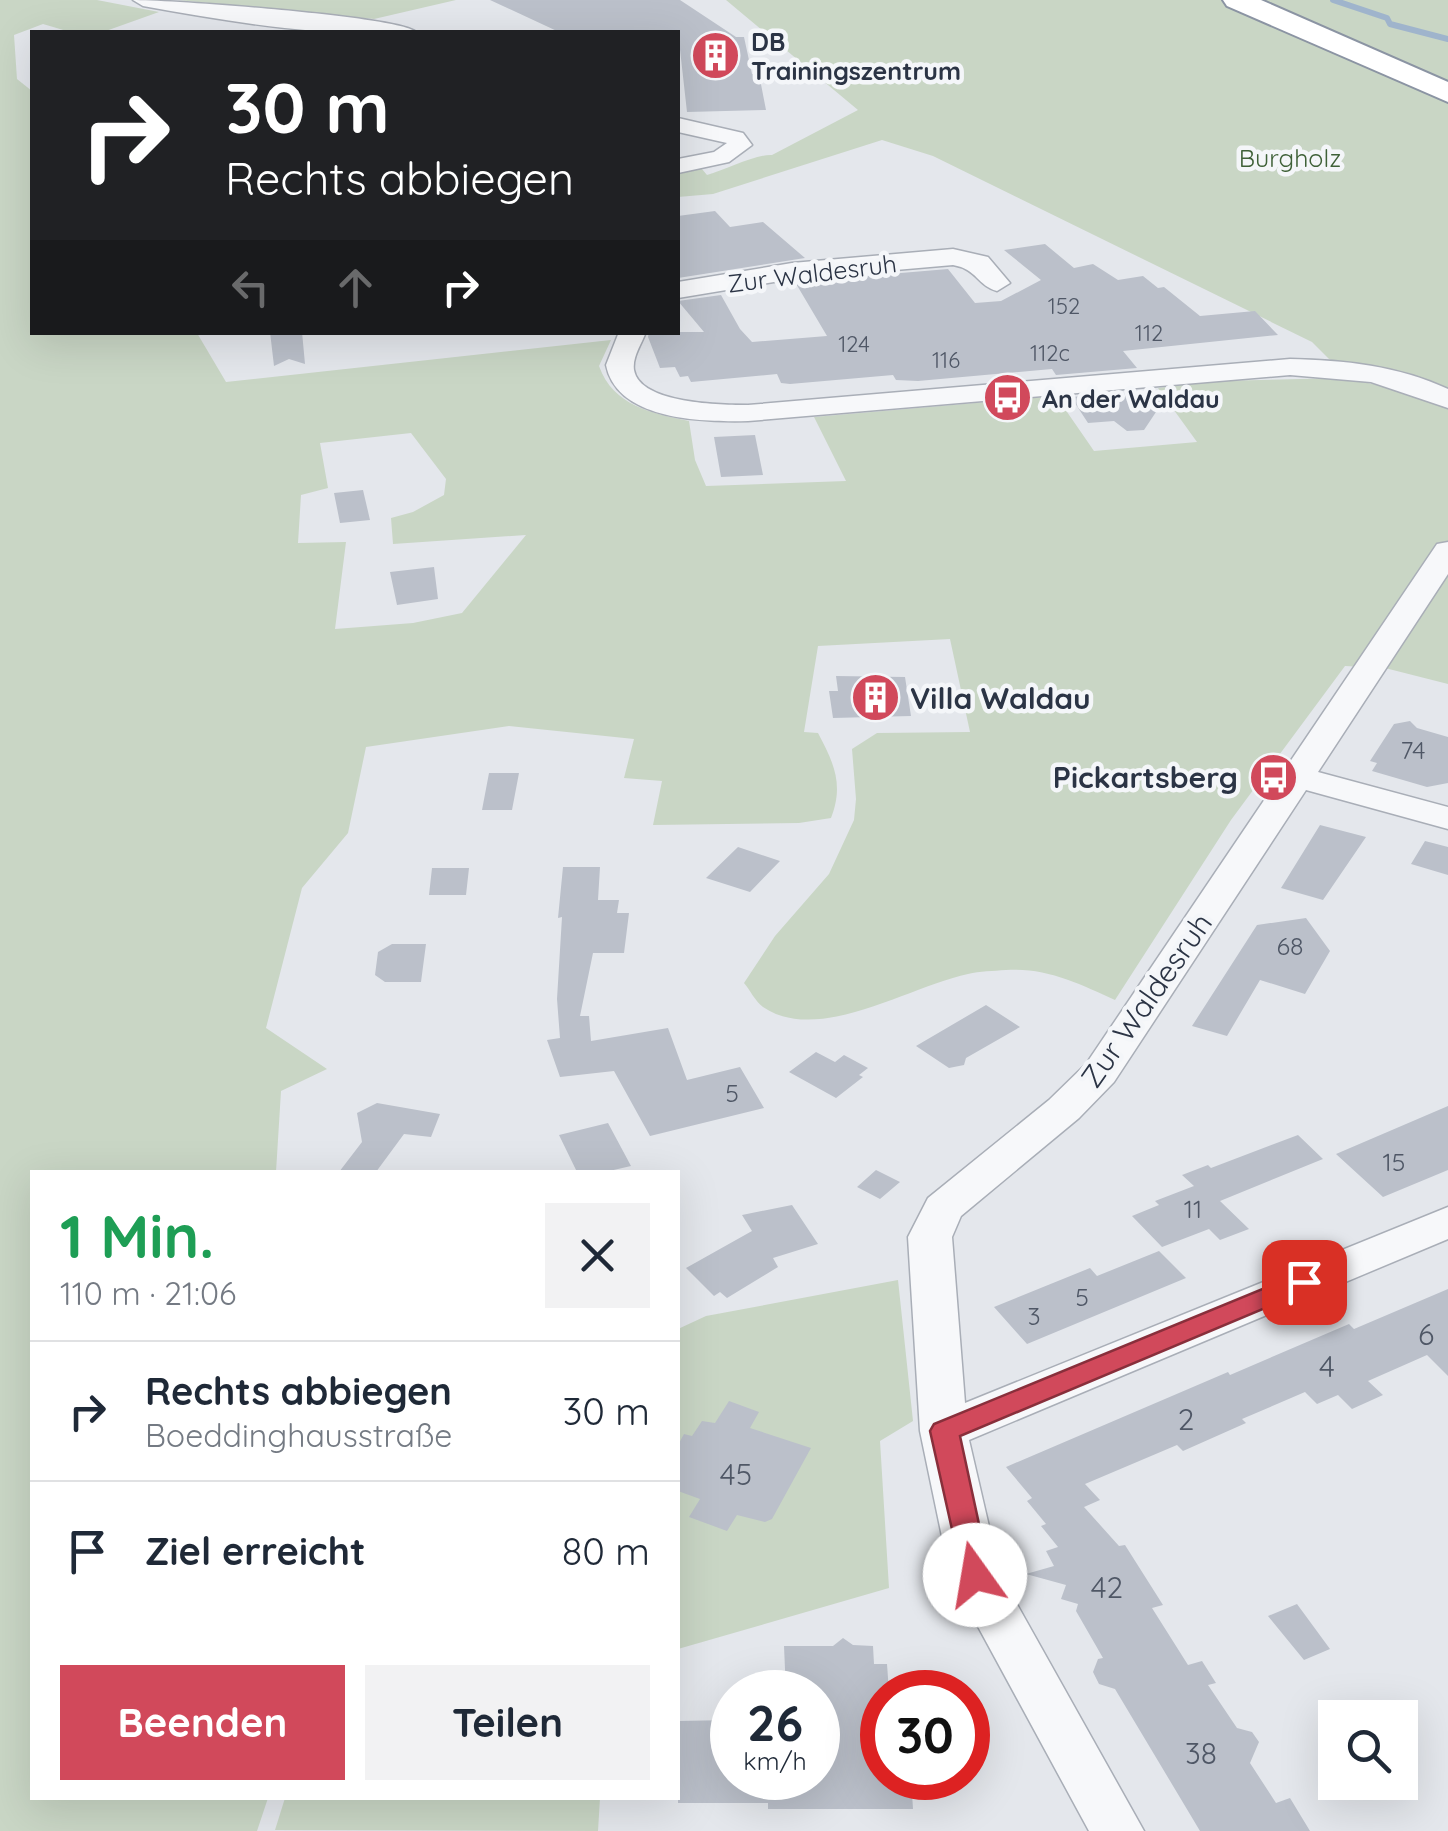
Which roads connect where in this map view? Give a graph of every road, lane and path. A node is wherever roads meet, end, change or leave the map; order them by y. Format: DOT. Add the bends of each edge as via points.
graph roads {
  1 [pos="143,0"];
  2 [pos="1237,0"];
  3 [pos="1270,0"];
  4 [pos="295,30"];
  5 [pos="325,30"];
  6 [pos="392,30"];
  7 [pos="1448,79"];
  8 [pos="1448,93"];
  9 [pos="680,126"];
  10 [pos="680,166"];
  11 [pos="997,283"];
  12 [pos="680,290"];
  13 [pos="632,335"];
  14 [pos="1448,400"];
  15 [pos="1448,551"];
  16 [pos="1298,777"];
  17 [pos="1448,818"];
  18 [pos="1448,1222"];
  19 [pos="944,1431"];
  20 [pos="1118,1831"];
  1 -- 6 [label="street"];
  2 -- 8 [label="highway"];
  3 -- 7 [label="highway"];
  4 -- 5 [label="street"];
  9 -- 10 [label="street" via="726,135 740,146"];
  11 -- 12 [label="street, Zur Waldesruh" via="979,262 953,257 792,271"];
  13 -- 14 [label="street" via="620,362 626,382 647,397 701,412 1290,367 1378,376"];
  15 -- 16 [label="street, Zur Waldesruh"];
  16 -- 17 [label="street"];
  16 -- 19 [label="street, Zur Waldesruh" via="1100,1073 934,1221 930,1267"];
  18 -- 19 [label="street"];
  19 -- 20 [label="street, Zur Waldesruh" via="975,1575"];
}
